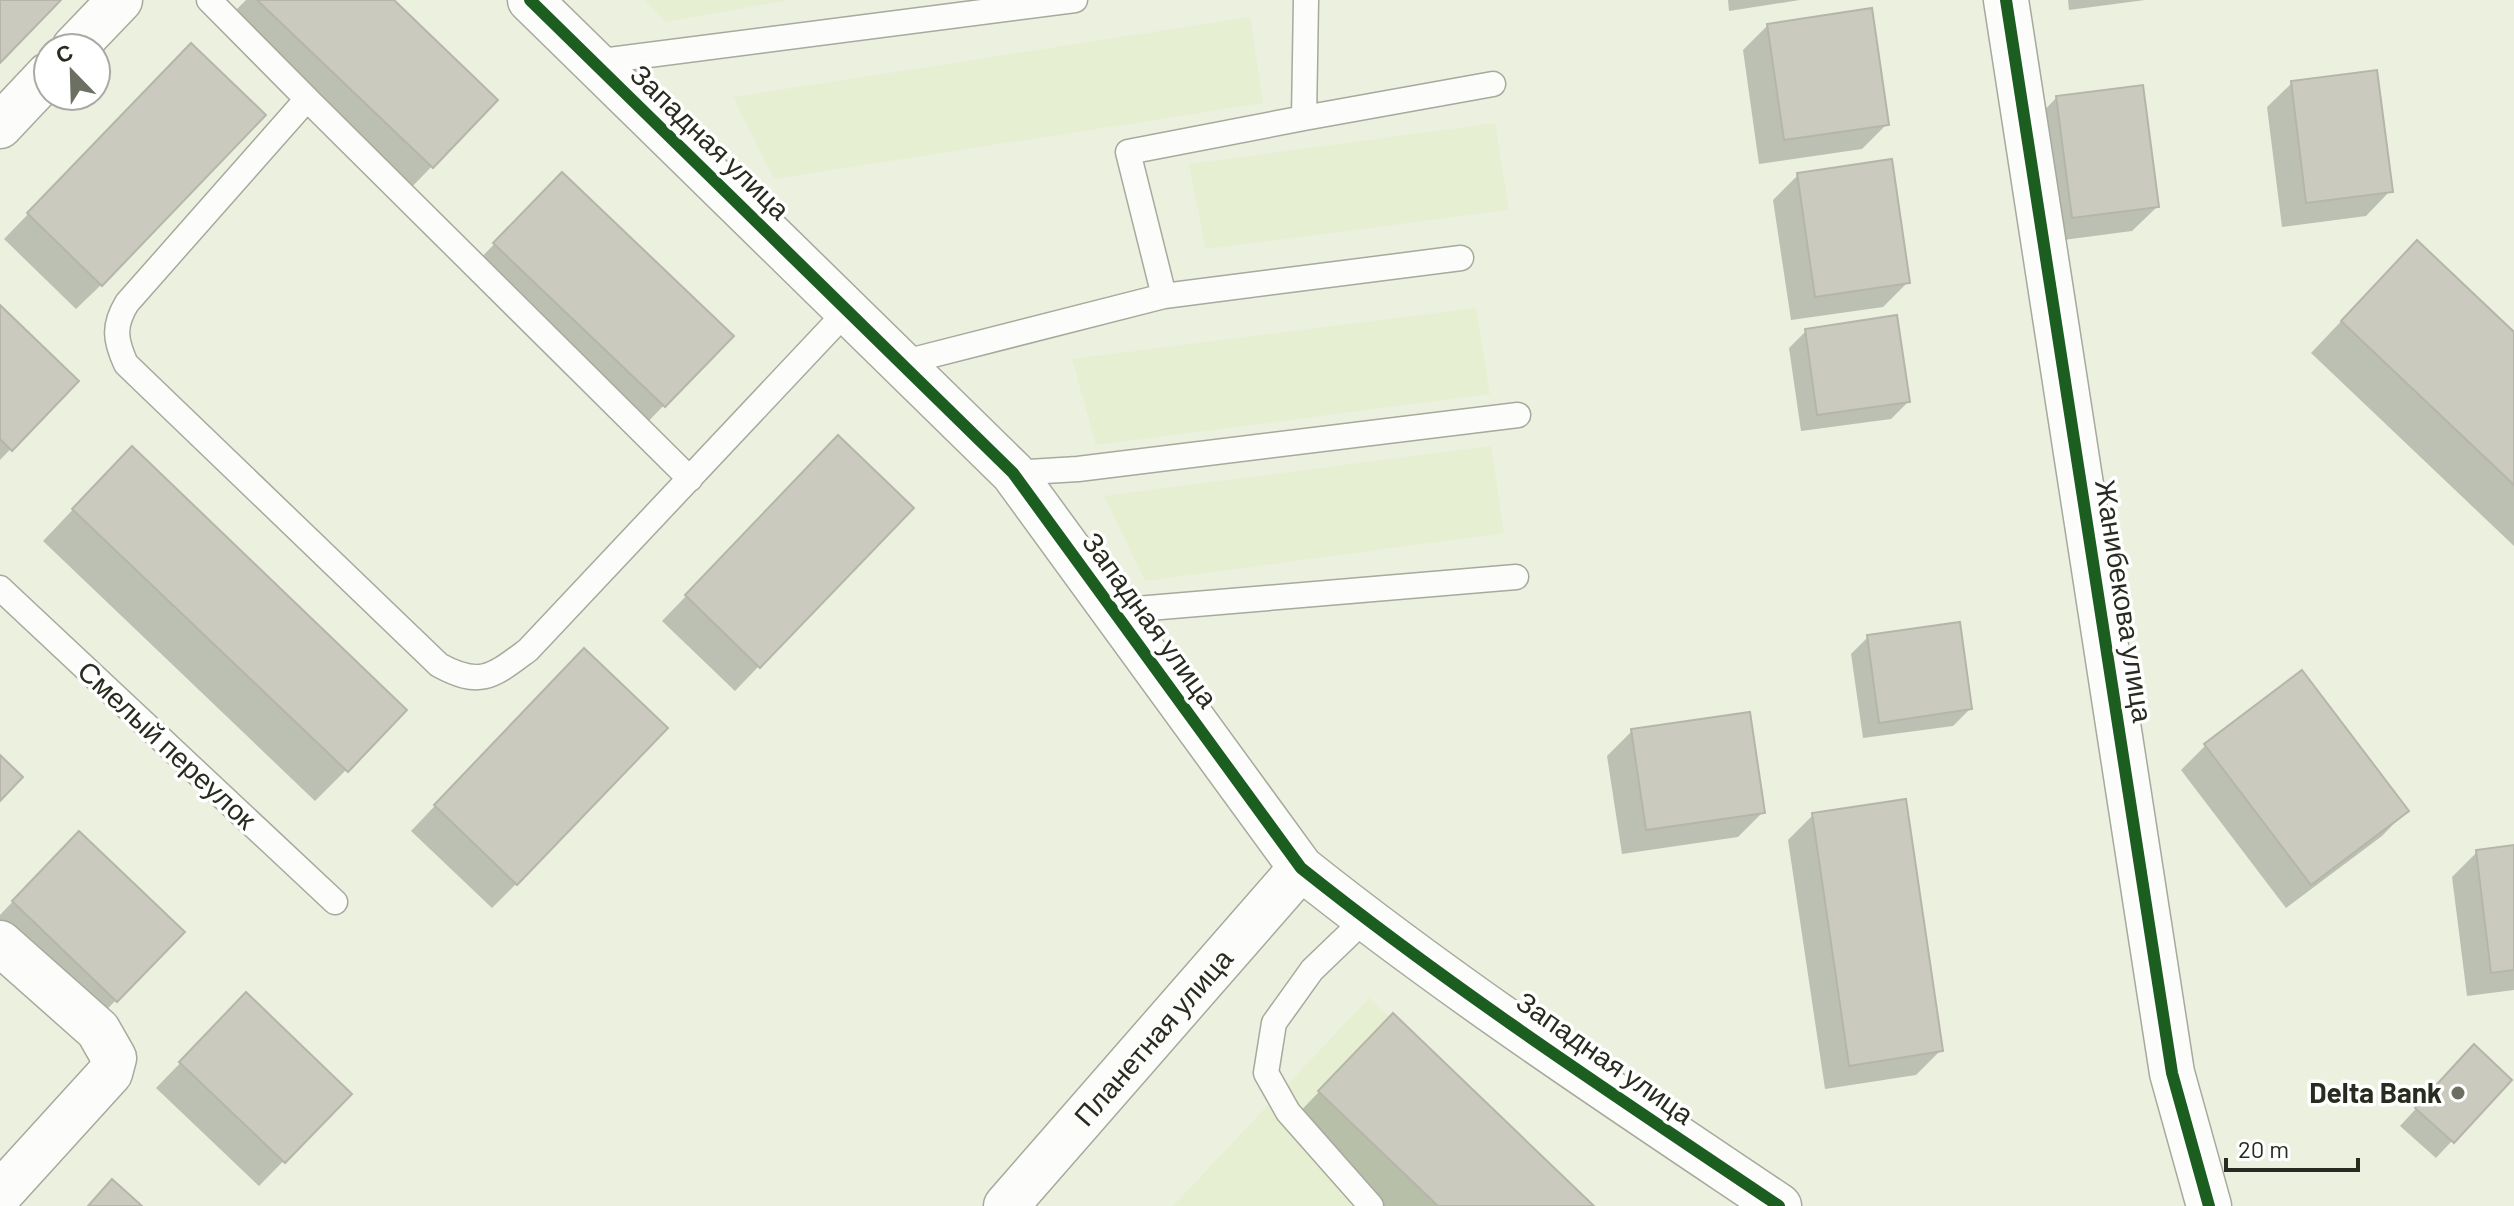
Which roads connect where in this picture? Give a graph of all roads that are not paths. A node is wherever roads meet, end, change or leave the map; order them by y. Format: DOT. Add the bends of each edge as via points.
graph roads {
  1 [pos="120,0"];
  2 [pos="209,0"];
  3 [pos="530,0"];
  4 [pos="1075,0"];
  5 [pos="1306,0"];
  6 [pos="2006,0"];
  7 [pos="1042,2"];
  8 [pos="89,32"];
  9 [pos="594,62"];
  10 [pos="1493,84"];
  11 [pos="32,92"];
  12 [pos="307,99"];
  13 [pos="1304,118"];
  14 [pos="0,126"];
  15 [pos="1461,258"];
  16 [pos="1164,296"];
  17 [pos="848,310"];
  18 [pos="901,363"];
  19 [pos="1518,415"];
  20 [pos="1013,473"];
  21 [pos="690,479"];
  22 [pos="1516,577"];
  23 [pos="0,588"];
  24 [pos="1113,611"];
  25 [pos="1301,868"];
  26 [pos="335,902"];
  27 [pos="1365,919"];
  28 [pos="0,943"];
  29 [pos="0,1194"];
  30 [pos="1006,1206"];
  31 [pos="1371,1206"];
  32 [pos="1779,1206"];
  33 [pos="2209,1206"];
  1 -- 8 [label="street"];
  2 -- 12 [label="lane"];
  3 -- 9 [label="street, Западная улица"];
  4 -- 7 [label="lane"];
  5 -- 13 [label="lane"];
  6 -- 33 [label="street, Жанибекова улица" via="2172,1073"];
  7 -- 9 [label="lane"];
  9 -- 17 [label="street, Западная улица"];
  10 -- 13 [label="lane"];
  11 -- 14 [label="street"];
  12 -- 21 [label="lane"];
  12 -- 21 [label="lane" via="127,303 116,321 117,344 126,364 439,665 464,678 496,674 528,650"];
  13 -- 16 [label="lane" via="1128,152"];
  15 -- 16 [label="lane"];
  16 -- 18 [label="lane"];
  17 -- 18 [label="street, Западная улица"];
  17 -- 21 [label="lane"];
  18 -- 20 [label="street, Западная улица"];
  19 -- 20 [label="lane"];
  20 -- 24 [label="street, Западная улица"];
  22 -- 24 [label="lane"];
  23 -- 26 [label="lane, Смелый переулок"];
  24 -- 25 [label="street, Западная улица"];
  25 -- 27 [label="street, Западная улица"];
  25 -- 30 [label="street, Планетная улица"];
  27 -- 31 [label="lane" via="1312,970 1274,1023 1266,1073 1288,1112"];
  27 -- 32 [label="street, Западная улица"];
  28 -- 29 [label="street" via="98,1030 114,1058 110,1073"];
}
